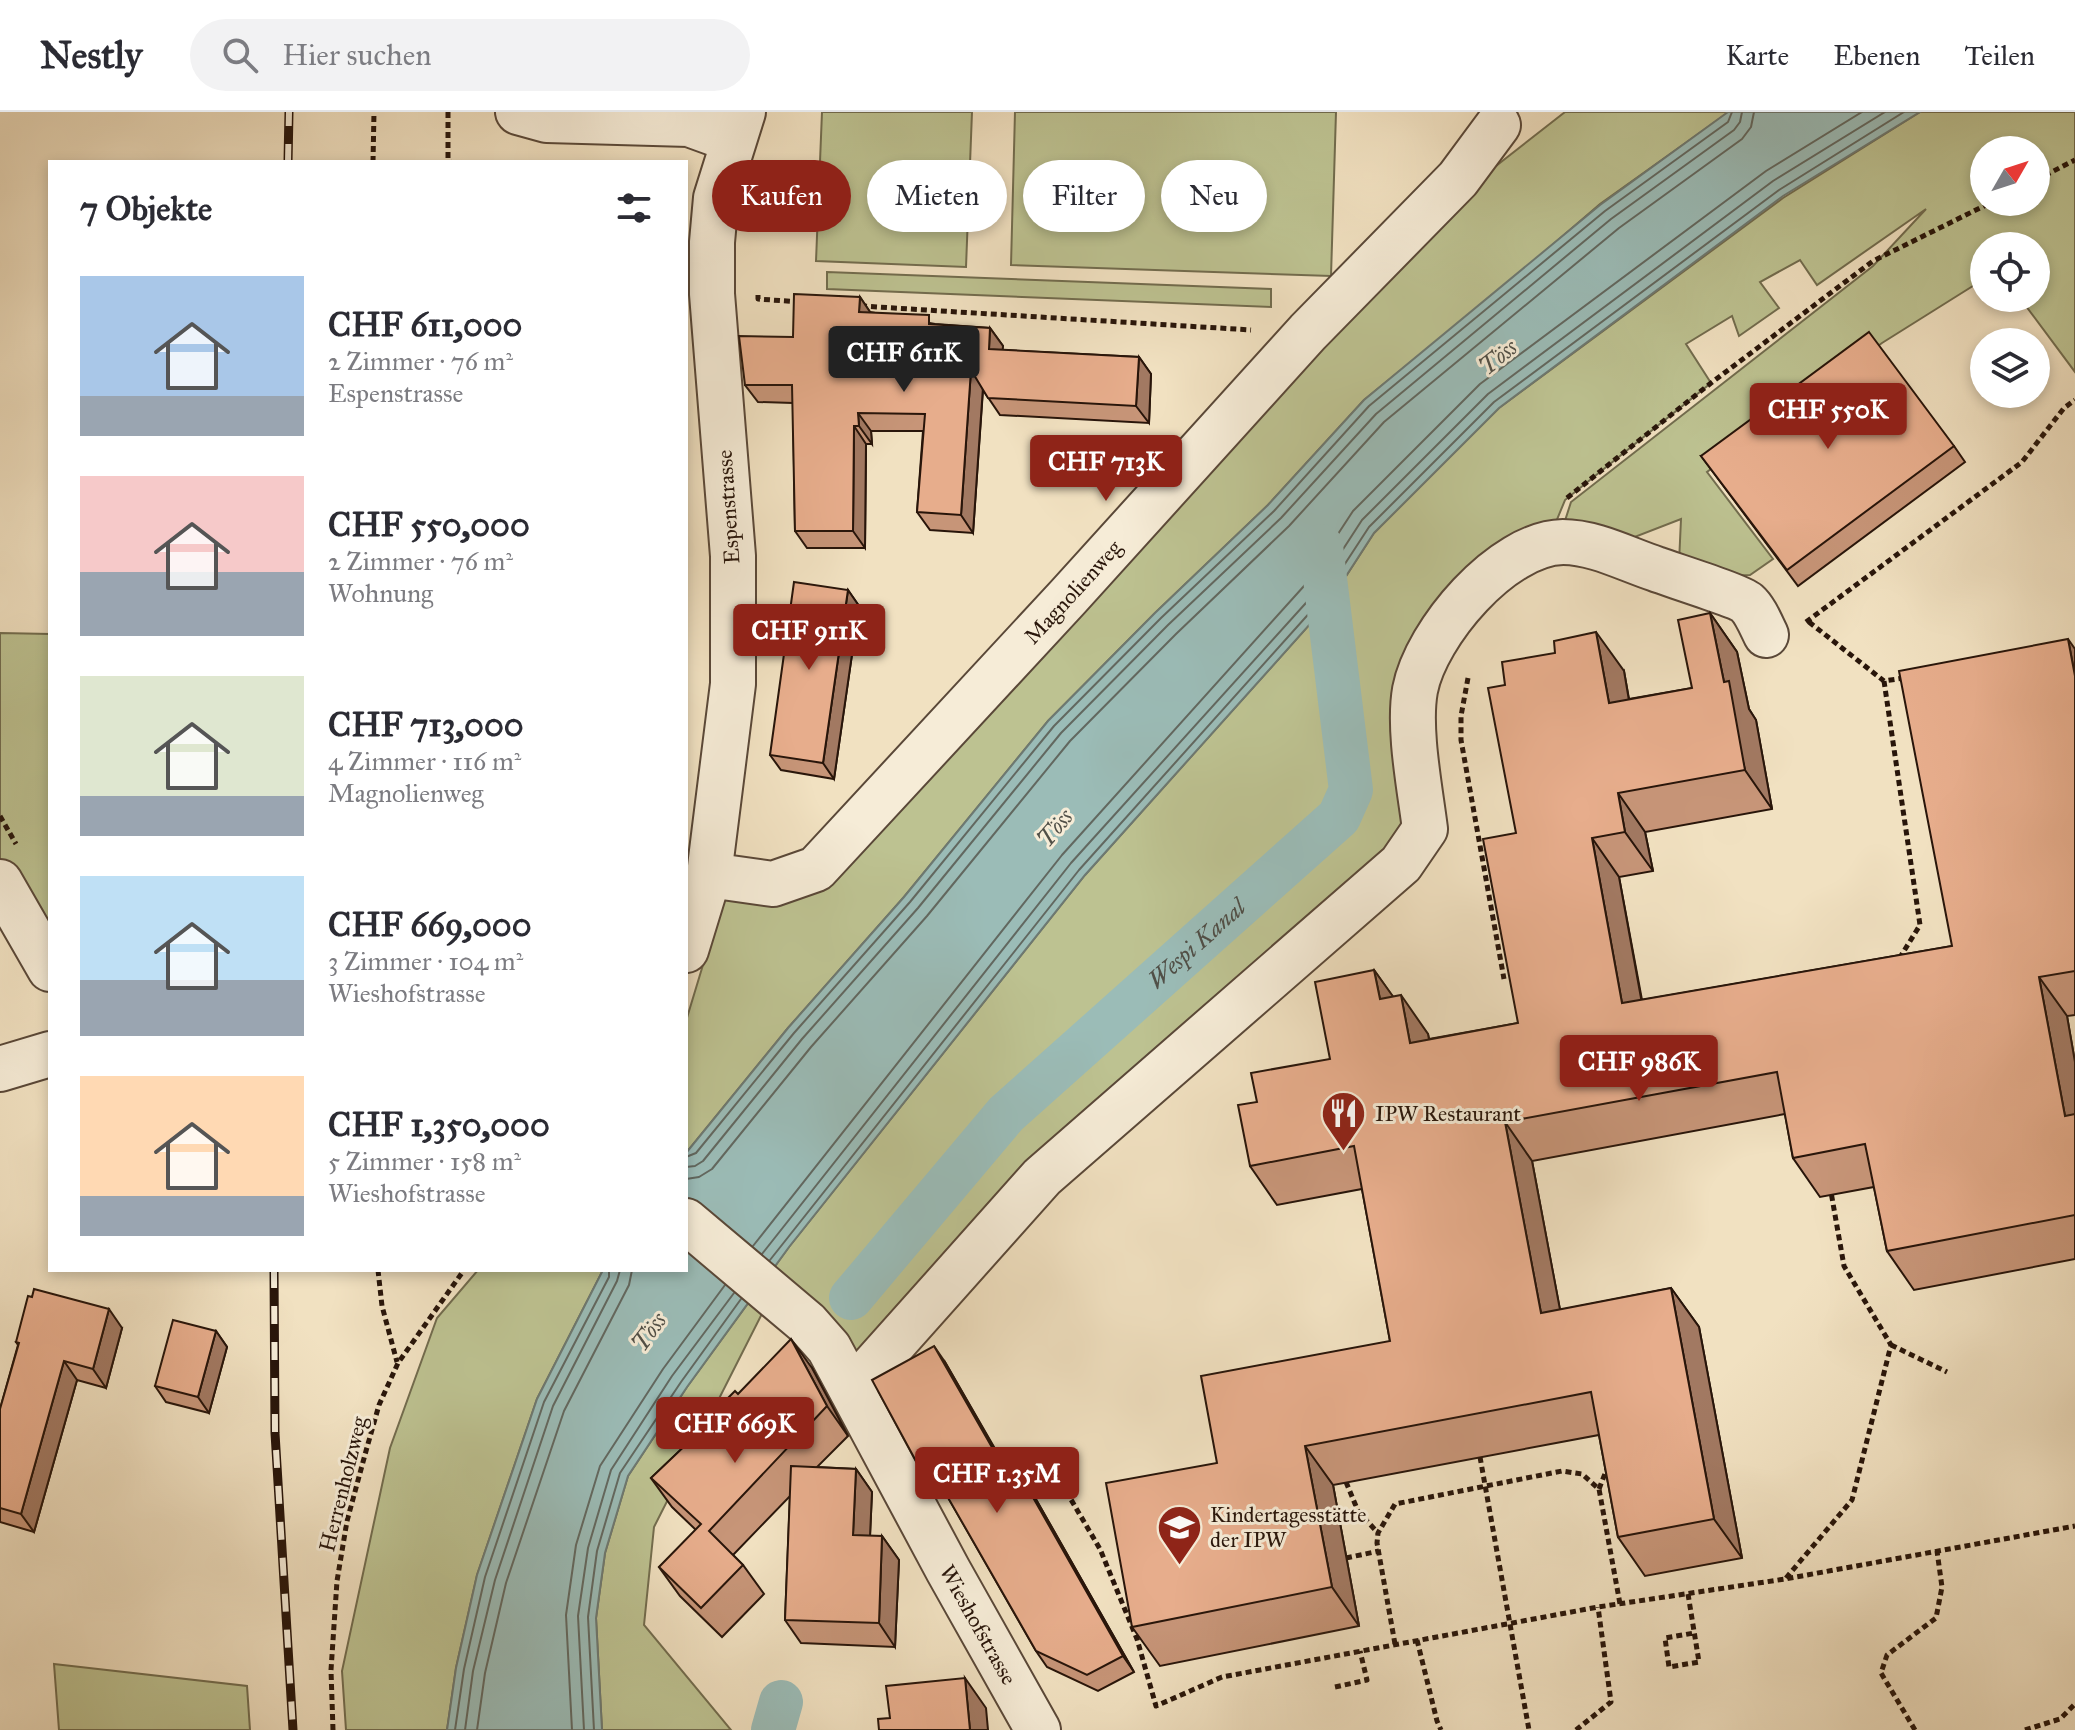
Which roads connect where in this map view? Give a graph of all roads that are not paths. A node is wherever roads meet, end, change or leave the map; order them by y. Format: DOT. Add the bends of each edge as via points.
graph roads {
  1 [pos="518,112"];
  2 [pos="1498,125"];
  3 [pos="738,126"];
  4 [pos="1766,635"];
  5 [pos="709,875"];
  6 [pos="0,882"];
  7 [pos="688,943"];
  8 [pos="48,966"];
  9 [pos="48,1055"];
  10 [pos="0,1069"];
  11 [pos="688,1223"];
  12 [pos="849,1383"];
  13 [pos="1038,1730"];
  1 -- 3 [label="street" via="547,120"];
  2 -- 5 [label="street, Magnolienweg" via="1458,179 1308,332 816,869 773,884"];
  3 -- 5 [label="street, Espenstrasse" via="716,198 712,242 733,556 733,684"];
  4 -- 12 [label="street" via="1747,603 1596,548 1547,544 1508,562 1465,599 1432,643 1415,690 1414,744 1425,829 1401,864 1042,1177 869,1371"];
  5 -- 7 [label="street, Espenstrasse"];
  6 -- 8 [label="street"];
  9 -- 10 [label="street"];
  11 -- 12 [label="street, Wieshofstrasse" via="807,1323"];
  12 -- 13 [label="street, Wieshofstrasse"];
}
